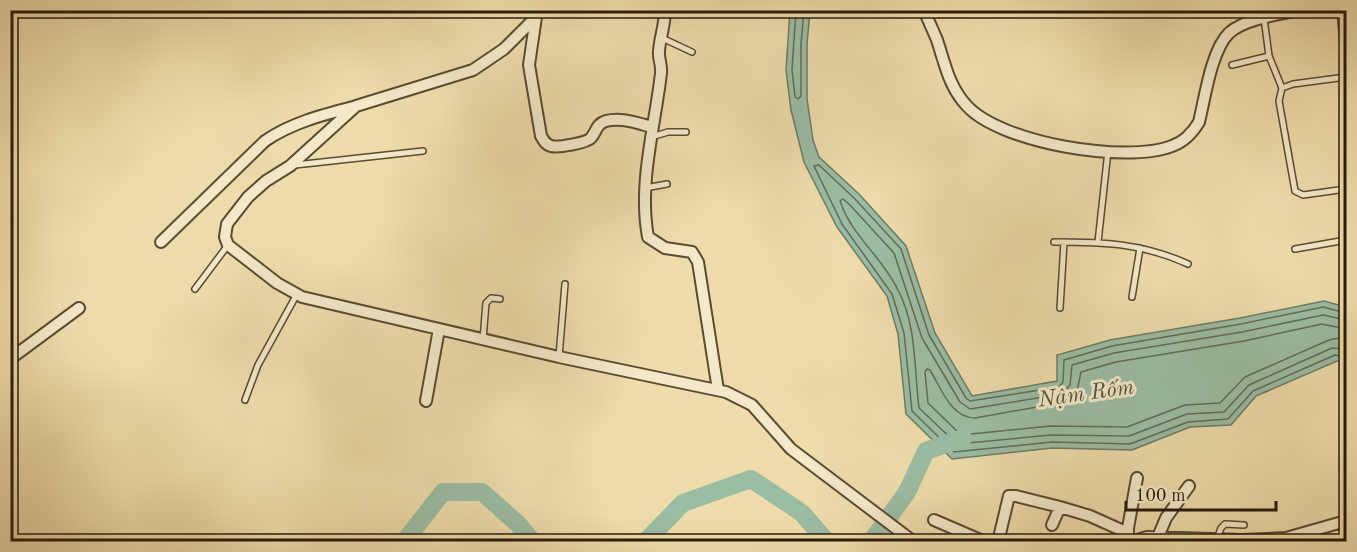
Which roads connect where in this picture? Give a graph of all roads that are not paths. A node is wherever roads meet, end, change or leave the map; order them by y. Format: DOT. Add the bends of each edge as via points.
graph roads {
  1 [pos="665,10"];
  2 [pos="924,10"];
  3 [pos="1300,10"];
  4 [pos="1340,10"];
  5 [pos="538,14"];
  6 [pos="1264,18"];
  7 [pos="662,38"];
  8 [pos="692,52"];
  9 [pos="1269,56"];
  10 [pos="1232,65"];
  11 [pos="1346,76"];
  12 [pos="1282,88"];
  13 [pos="356,106"];
  14 [pos="651,132"];
  15 [pos="686,132"];
  16 [pos="423,151"];
  17 [pos="1108,151"];
  18 [pos="290,166"];
  19 [pos="667,184"];
  20 [pos="645,188"];
  21 [pos="1347,189"];
  22 [pos="1347,240"];
  23 [pos="161,242"];
  24 [pos="1054,242"];
  25 [pos="1064,242"];
  26 [pos="1098,242"];
  27 [pos="228,245"];
  28 [pos="1140,248"];
  29 [pos="1295,249"];
  30 [pos="1188,264"];
  31 [pos="565,284"];
  32 [pos="195,289"];
  33 [pos="300,295"];
  34 [pos="1132,297"];
  35 [pos="500,299"];
  36 [pos="79,308"];
  37 [pos="1060,308"];
  38 [pos="439,329"];
  39 [pos="483,339"];
  40 [pos="559,357"];
  41 [pos="10,359"];
  42 [pos="718,390"];
  43 [pos="245,400"];
  44 [pos="426,400"];
  45 [pos="1137,478"];
  46 [pos="1189,486"];
  47 [pos="1060,507"];
  48 [pos="934,520"];
  49 [pos="1347,521"];
  50 [pos="1052,525"];
  51 [pos="1244,525"];
  52 [pos="1158,537"];
  53 [pos="1129,539"];
  54 [pos="1217,539"];
  55 [pos="1260,540"];
  56 [pos="914,542"];
  57 [pos="985,542"];
  58 [pos="998,542"];
  1 -- 7 [label="street"];
  2 -- 17 [label="street" via="957,94 983,120 1052,143"];
  3 -- 6 [label="street"];
  4 -- 11 [label="lane"];
  5 -- 13 [label="street" via="504,48 473,70"];
  5 -- 14 [label="street" via="529,65 544,142 554,147 586,142 597,126 609,120 626,120"];
  6 -- 9 [label="lane"];
  6 -- 17 [label="street" via="1241,26 1224,38 1199,122 1186,138 1146,152"];
  7 -- 8 [label="lane"];
  7 -- 14 [label="street" via="658,54 661,76"];
  9 -- 10 [label="lane"];
  9 -- 12 [label="lane"];
  11 -- 12 [label="lane"];
  12 -- 21 [label="lane" via="1279,105 1295,191 1303,195"];
  13 -- 18 [label="street"];
  13 -- 23 [label="street" via="307,120 265,141"];
  14 -- 15 [label="lane"];
  14 -- 20 [label="street"];
  16 -- 18 [label="lane"];
  17 -- 26 [label="lane"];
  18 -- 27 [label="street" via="248,197 227,224"];
  19 -- 20 [label="lane"];
  20 -- 42 [label="street" via="648,237 665,249 692,252 698,262"];
  22 -- 29 [label="lane"];
  24 -- 25 [label="lane"];
  25 -- 26 [label="lane"];
  25 -- 37 [label="lane"];
  26 -- 28 [label="lane"];
  27 -- 32 [label="lane"];
  27 -- 33 [label="street" via="277,283"];
  28 -- 30 [label="lane"];
  28 -- 34 [label="lane"];
  31 -- 40 [label="lane"];
  33 -- 38 [label="street"];
  33 -- 43 [label="lane" via="258,365"];
  35 -- 39 [label="lane" via="491,298 486,303"];
  36 -- 41 [label="street"];
  38 -- 39 [label="street"];
  38 -- 44 [label="street"];
  39 -- 40 [label="street"];
  40 -- 42 [label="street"];
  42 -- 56 [label="street" via="752,405 791,449"];
  45 -- 53 [label="street"];
  46 -- 52 [label="street" via="1166,518"];
  47 -- 50 [label="street"];
  47 -- 53 [label="street"];
  47 -- 58 [label="street" via="1010,496"];
  48 -- 57 [label="street"];
  49 -- 55 [label="street" via="1286,538"];
  51 -- 54 [label="lane" via="1225,524"];
  52 -- 53 [label="street"];
  52 -- 54 [label="street"];
  54 -- 55 [label="street"];
}
